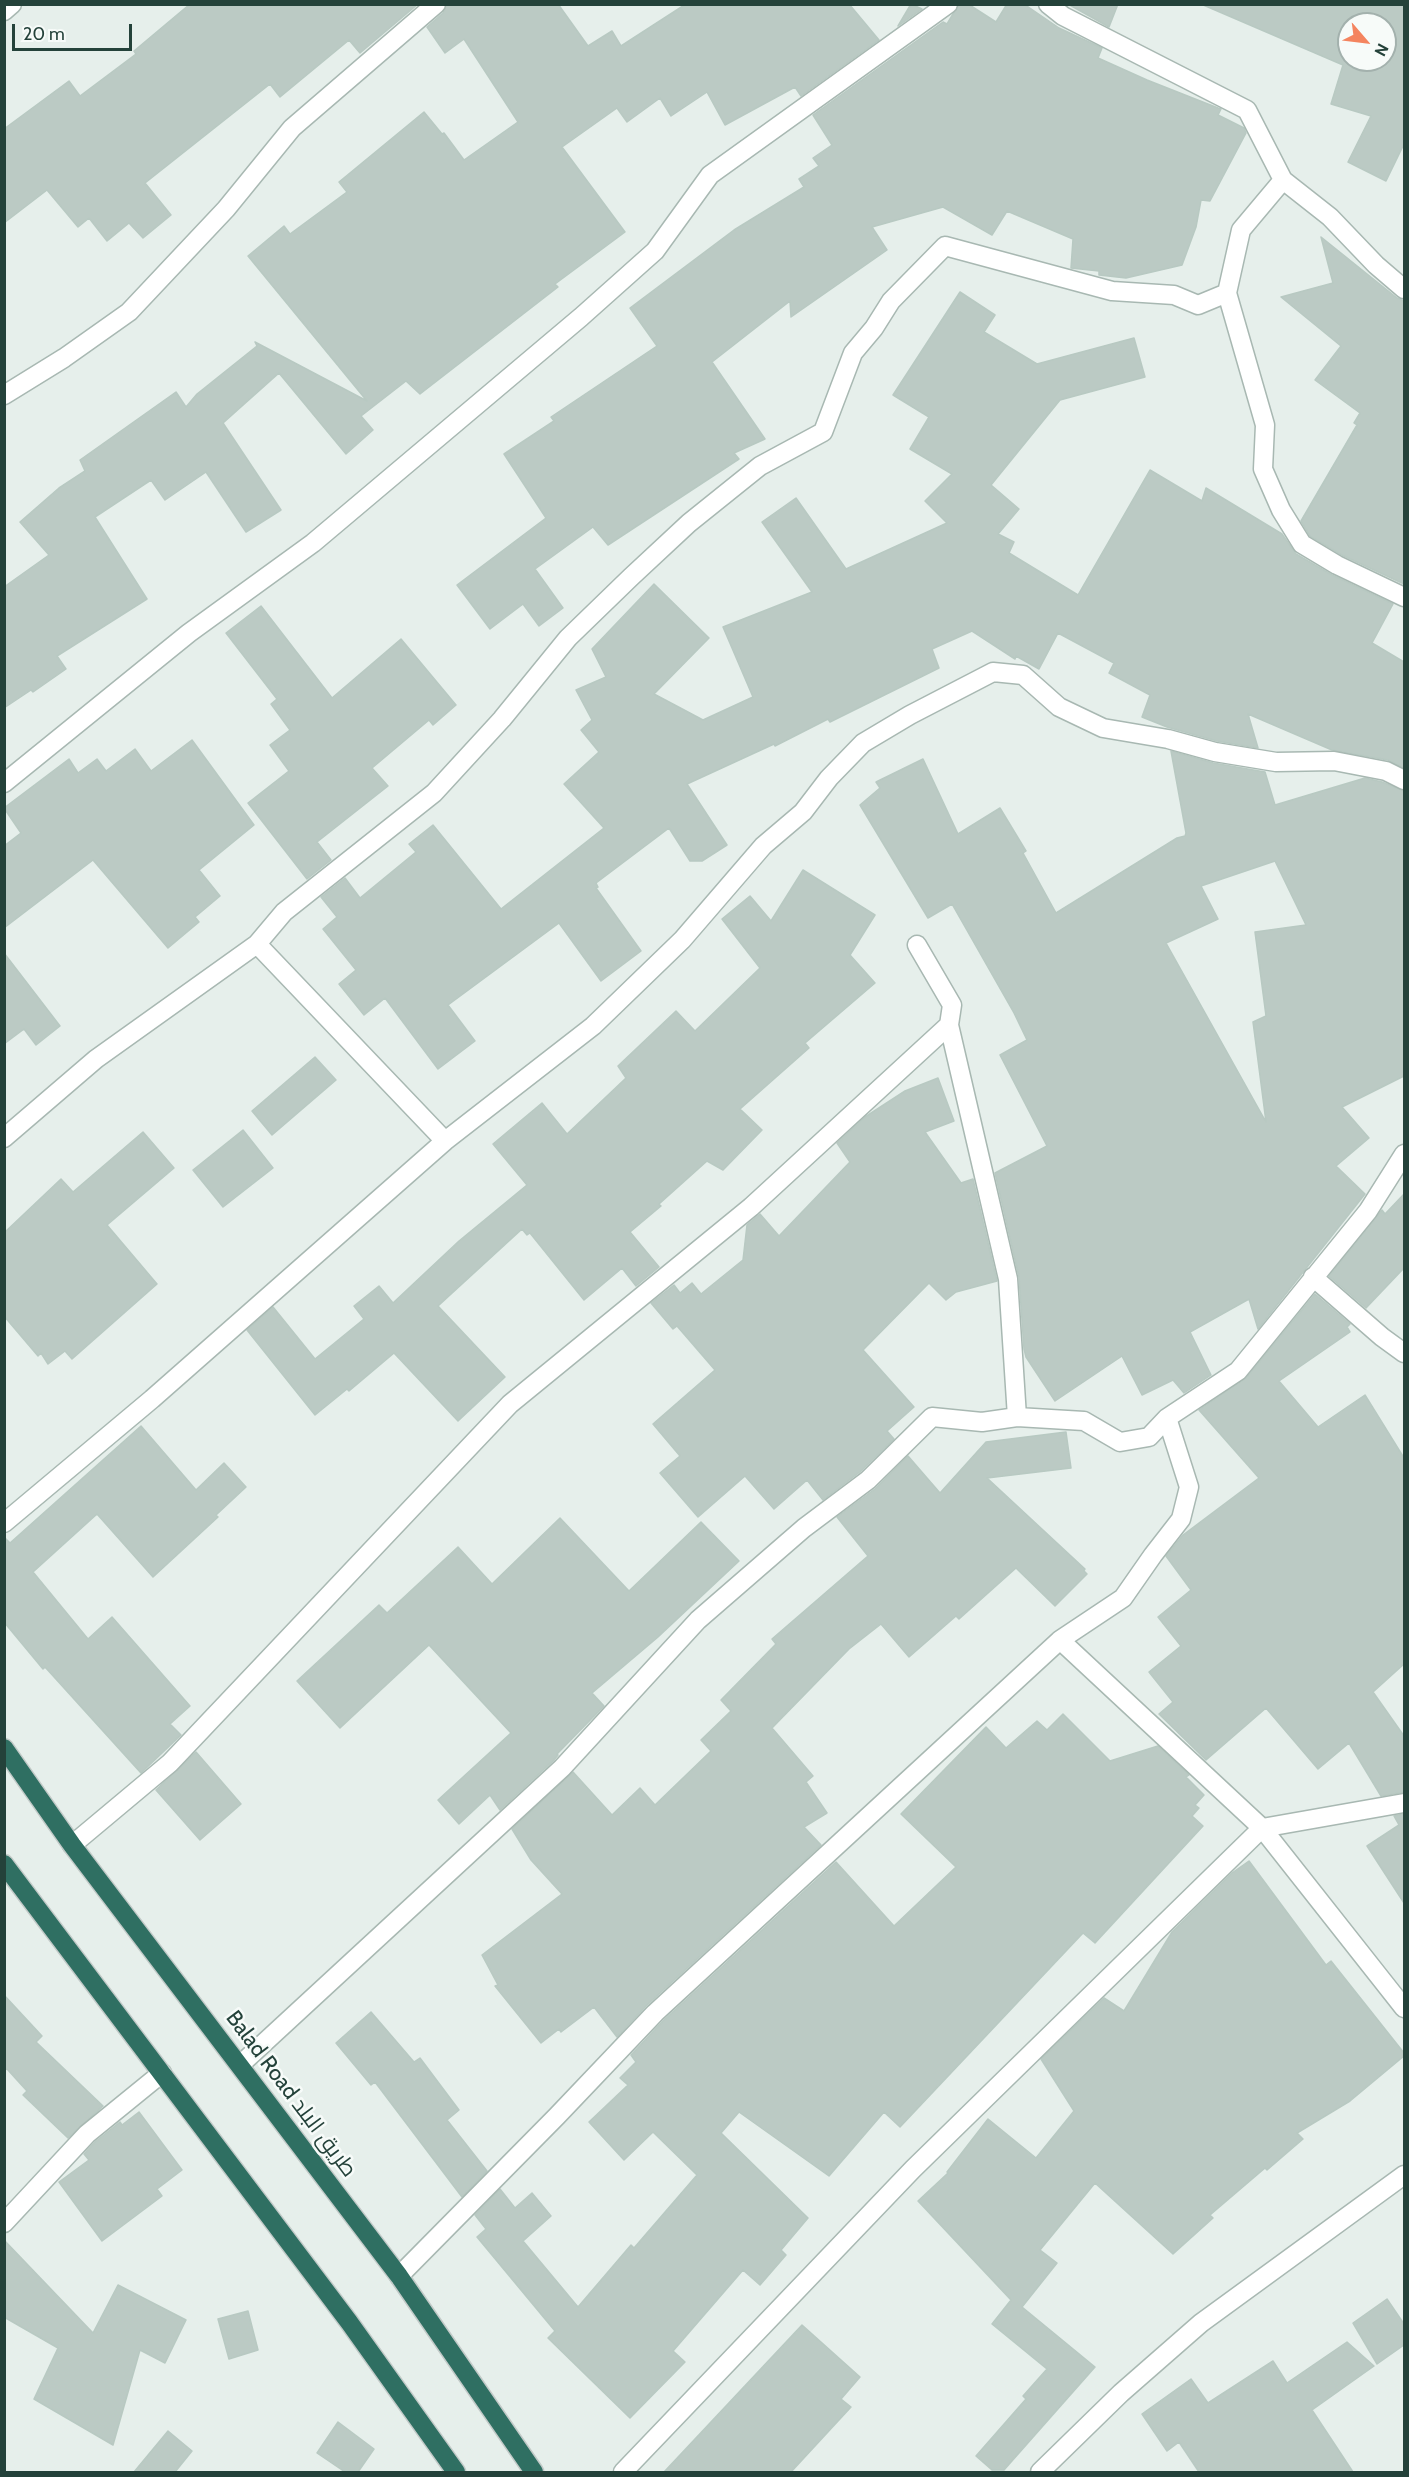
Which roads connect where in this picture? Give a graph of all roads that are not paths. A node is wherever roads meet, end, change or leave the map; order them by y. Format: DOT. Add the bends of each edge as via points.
graph roads {
  1 [pos="12,4"];
  2 [pos="436,4"];
  3 [pos="948,4"];
  4 [pos="1048,4"];
  5 [pos="4,12"];
  6 [pos="1282,180"];
  7 [pos="1404,289"];
  8 [pos="1227,293"];
  9 [pos="4,395"];
  10 [pos="1404,597"];
  11 [pos="1404,780"];
  12 [pos="4,783"];
  13 [pos="257,944"];
  14 [pos="917,945"];
  15 [pos="949,1025"];
  16 [pos="4,1138"];
  17 [pos="445,1141"];
  18 [pos="1404,1155"];
  19 [pos="1313,1277"];
  20 [pos="1404,1353"];
  21 [pos="1017,1417"];
  22 [pos="1167,1418"];
  23 [pos="4,1523"];
  24 [pos="1060,1640"];
  25 [pos="4,1748"];
  26 [pos="1404,1803"];
  27 [pos="1262,1828"];
  28 [pos="72,1845"];
  29 [pos="4,1864"];
  30 [pos="1404,2008"];
  31 [pos="240,2065"];
  32 [pos="162,2073"];
  33 [pos="1404,2175"];
  34 [pos="4,2223"];
  35 [pos="399,2276"];
  36 [pos="456,2472"];
  37 [pos="534,2472"];
  38 [pos="623,2472"];
  39 [pos="1040,2472"];
  1 -- 5 [label="street"];
  2 -- 9 [label="street" via="292,128 226,209 129,312"];
  3 -- 12 [label="street" via="710,175 655,251 581,317 312,543 189,633"];
  4 -- 6 [label="street" via="1063,16 1247,110"];
  6 -- 7 [label="street" via="1330,217"];
  6 -- 8 [label="street" via="1241,230"];
  8 -- 10 [label="street" via="1265,425 1263,469 1281,510 1302,544"];
  8 -- 13 [label="street" via="1198,305 1174,295 1112,291 945,246 891,301 853,353 823,432 760,466 689,523 568,638 502,719 434,793 284,912"];
  11 -- 17 [label="street" via="1386,771 1334,761 1276,762 1103,728 1059,707 1023,675 993,672 863,743 803,812 763,846 682,940 593,1026"];
  13 -- 16 [label="street" via="96,1059"];
  13 -- 17 [label="street"];
  14 -- 15 [label="street" via="952,1005"];
  15 -- 21 [label="street" via="1008,1279"];
  15 -- 28 [label="street" via="751,1207 510,1404 170,1763"];
  17 -- 23 [label="street" via="152,1399"];
  18 -- 19 [label="street" via="1368,1211"];
  19 -- 20 [label="street"];
  19 -- 22 [label="street" via="1238,1371"];
  21 -- 22 [label="street" via="1084,1421 1120,1442 1149,1437"];
  21 -- 31 [label="street" via="982,1422 932,1417 868,1480 804,1528 699,1620 562,1768"];
  22 -- 24 [label="street" via="1189,1486 1181,1519 1123,1598"];
  24 -- 27 [label="street"];
  24 -- 35 [label="street" via="655,2013"];
  25 -- 28 [label="highway, Balad Road طريق البلد"];
  26 -- 27 [label="street"];
  27 -- 30 [label="street"];
  27 -- 38 [label="street" via="914,2169"];
  28 -- 31 [label="highway, Balad Road طريق البلد"];
  29 -- 32 [label="highway"];
  31 -- 35 [label="highway, Balad Road طريق البلد"];
  32 -- 34 [label="street" via="87,2134"];
  32 -- 36 [label="highway"];
  33 -- 39 [label="street" via="1202,2323 1121,2393"];
  35 -- 37 [label="highway, Balad Road طريق البلد"];
}
